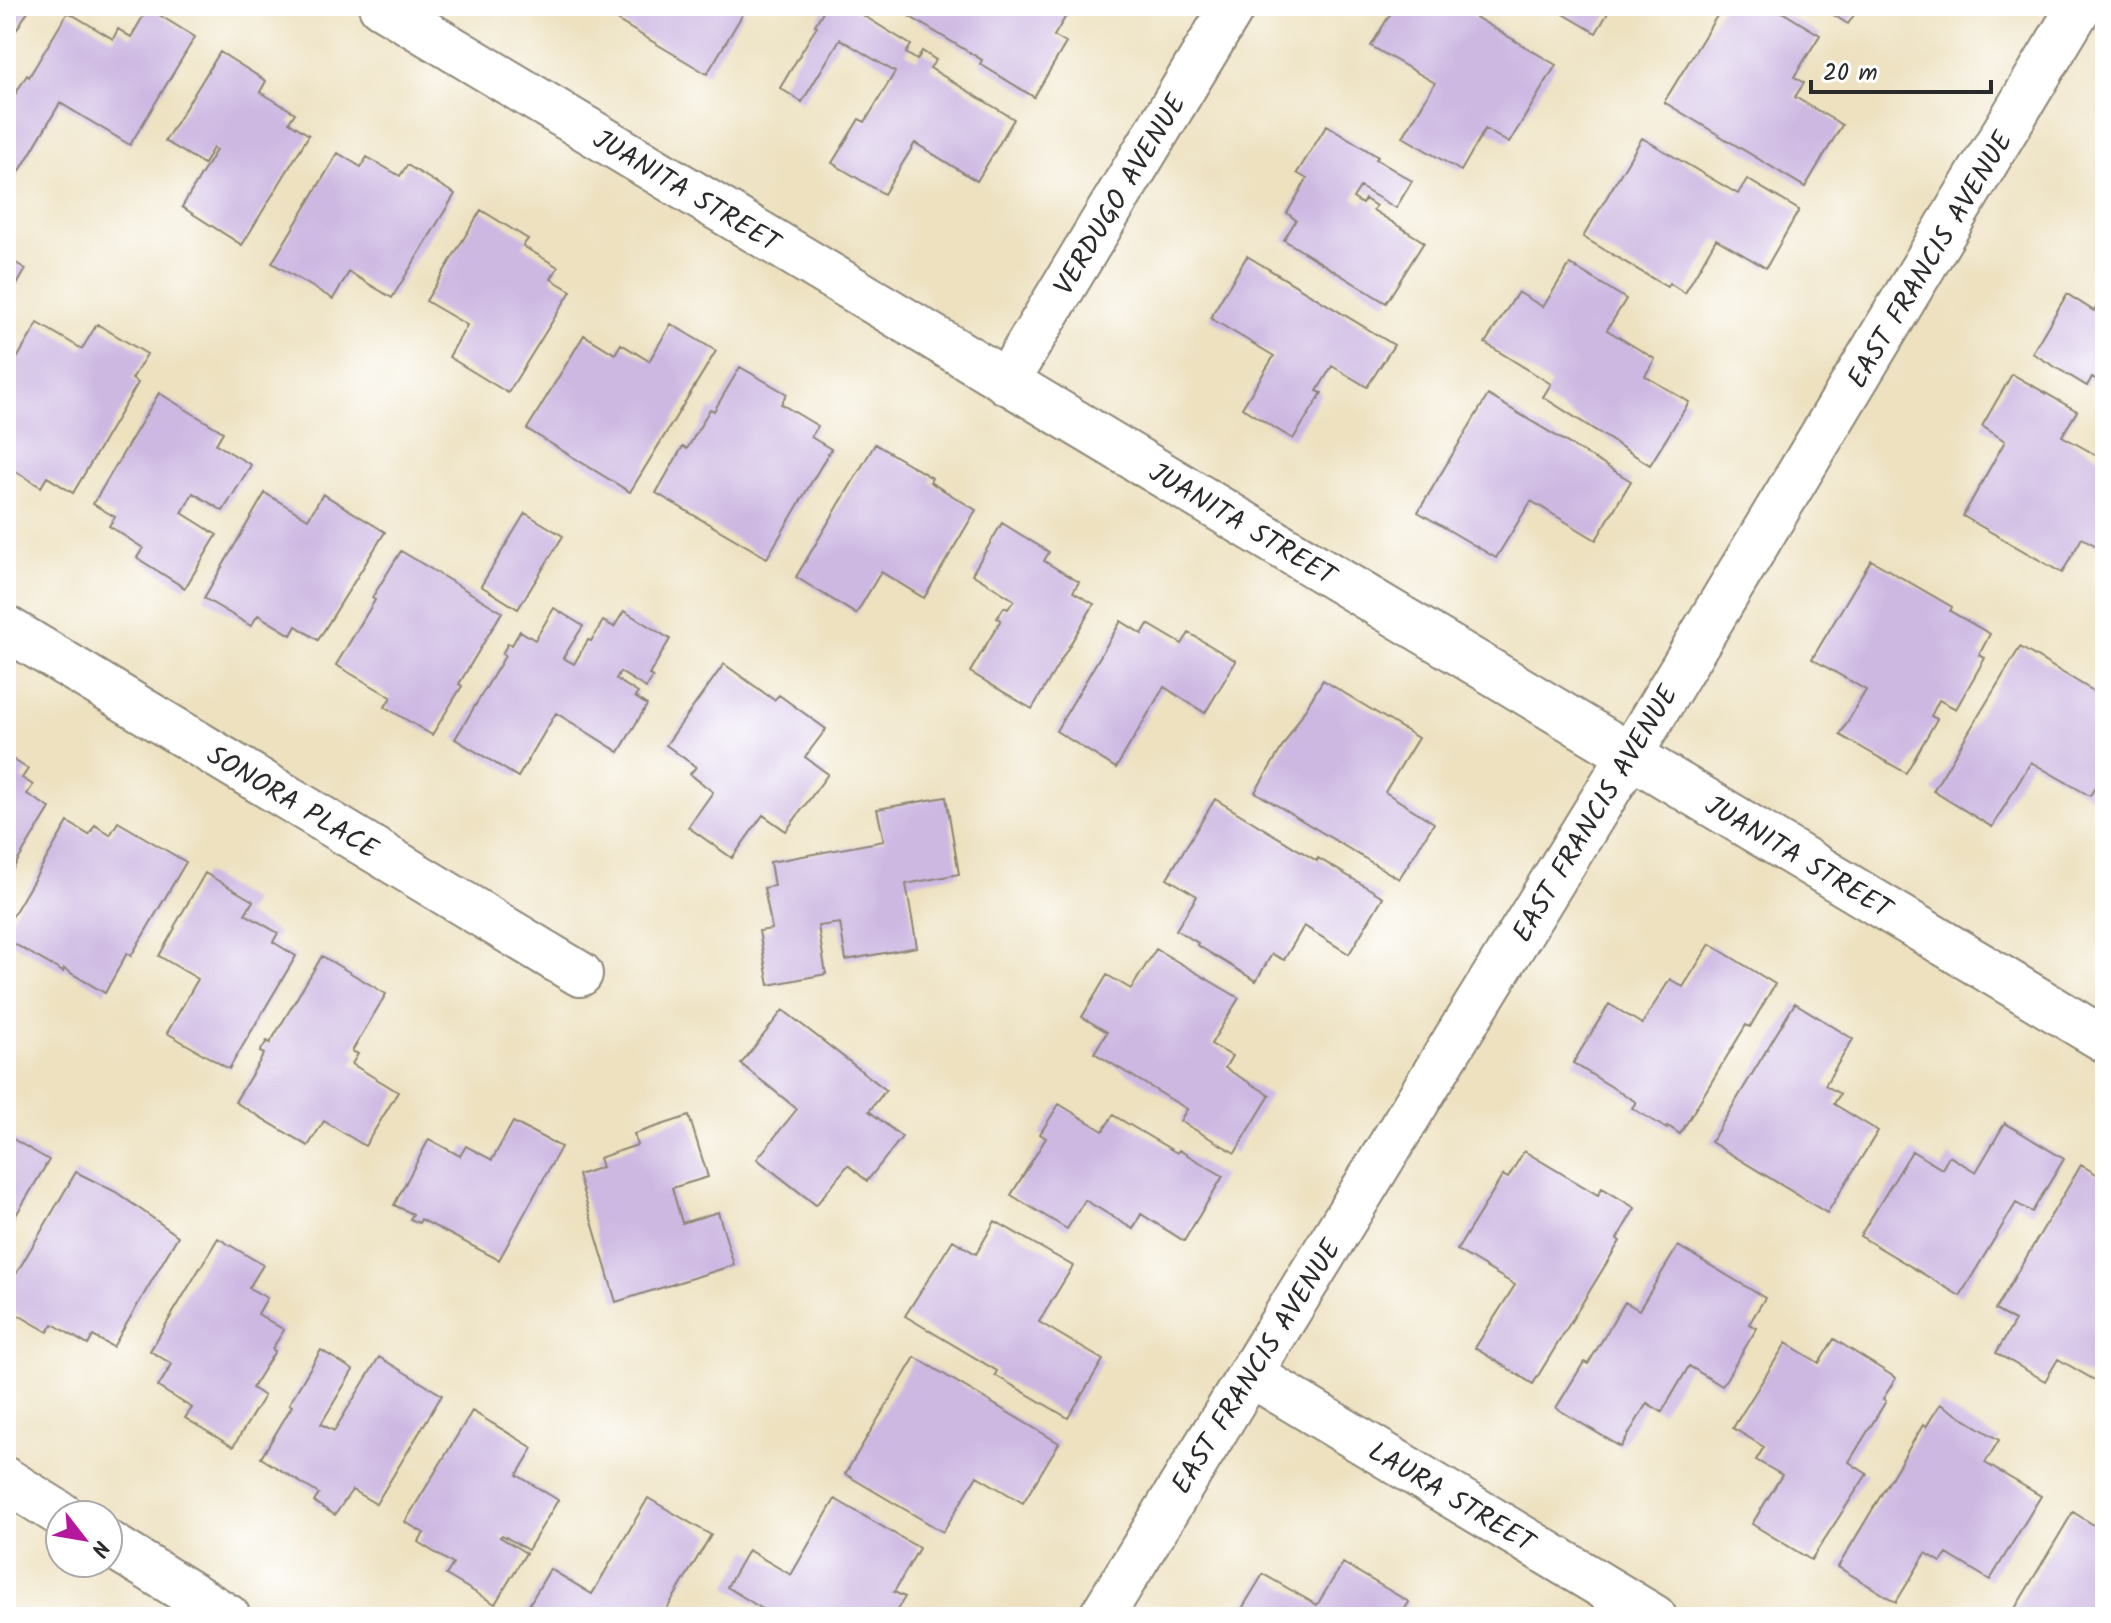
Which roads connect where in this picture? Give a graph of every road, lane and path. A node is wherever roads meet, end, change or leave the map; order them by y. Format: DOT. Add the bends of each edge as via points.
graph roads {
  1 [pos="1233,6"];
  2 [pos="2080,6"];
  3 [pos="402,11"];
  4 [pos="1006,382"];
  5 [pos="6,628"];
  6 [pos="1630,755"];
  7 [pos="580,974"];
  8 [pos="2105,1040"];
  9 [pos="1250,1374"];
  10 [pos="6,1480"];
  11 [pos="44,1504"];
  12 [pos="124,1553"];
  13 [pos="228,1617"];
  14 [pos="1101,1617"];
  15 [pos="1654,1617"];
  1 -- 4 [label="street, VERDUGO AVENUE"];
  2 -- 6 [label="street, EAST FRANCIS AVENUE"];
  3 -- 4 [label="street, JUANITA STREET"];
  4 -- 6 [label="street, JUANITA STREET"];
  5 -- 7 [label="street, SONORA PLACE"];
  6 -- 8 [label="street, JUANITA STREET"];
  6 -- 9 [label="street, EAST FRANCIS AVENUE"];
  9 -- 14 [label="street, EAST FRANCIS AVENUE"];
  9 -- 15 [label="street, LAURA STREET"];
  10 -- 11 [label="street"];
  12 -- 13 [label="street"];
}
